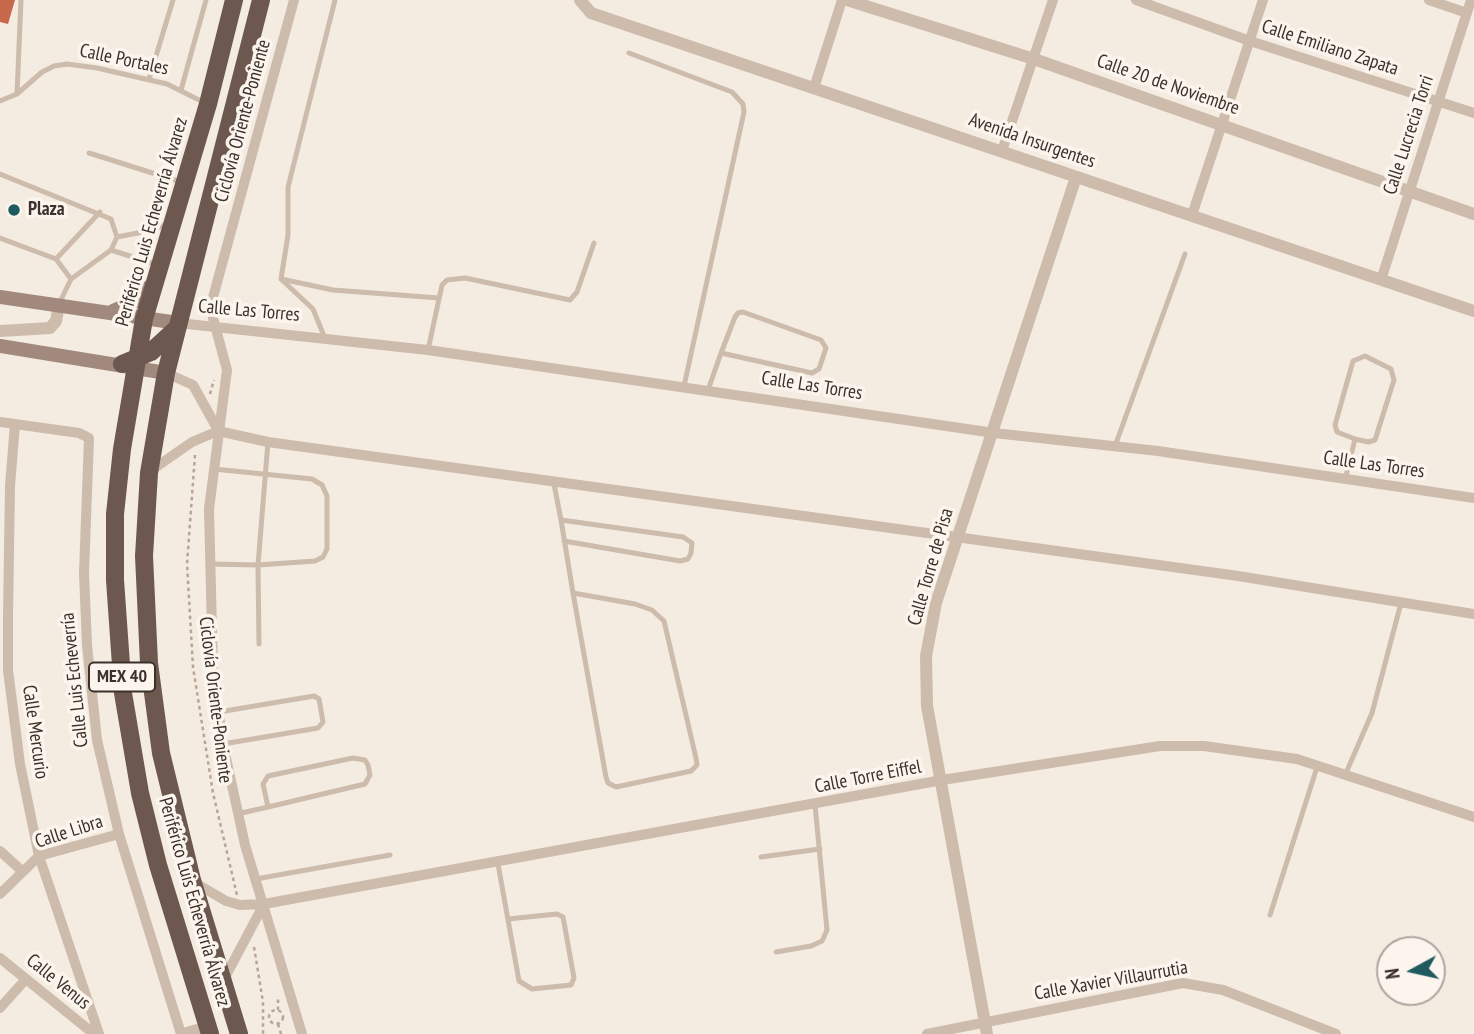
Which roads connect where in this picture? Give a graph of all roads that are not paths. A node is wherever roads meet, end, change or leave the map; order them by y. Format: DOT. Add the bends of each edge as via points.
graph roads {
  1 [pos="21,0"];
  2 [pos="173,0"];
  3 [pos="206,0"];
  4 [pos="233,0"];
  5 [pos="261,0"];
  6 [pos="294,0"];
  7 [pos="335,0"];
  8 [pos="845,0"];
  9 [pos="1053,0"];
  10 [pos="1136,0"];
  11 [pos="1264,0"];
  12 [pos="1429,0"];
  13 [pos="1472,1"];
  14 [pos="580,2"];
  15 [pos="1467,13"];
  16 [pos="1250,41"];
  17 [pos="629,53"];
  18 [pos="1034,60"];
  19 [pos="149,79"];
  20 [pos="814,88"];
  21 [pos="181,90"];
  22 [pos="18,94"];
  23 [pos="0,101"];
  24 [pos="1439,101"];
  25 [pos="208,104"];
  26 [pos="1474,113"];
  27 [pos="1224,125"];
  28 [pos="1002,151"];
  29 [pos="89,153"];
  30 [pos="0,174"];
  31 [pos="1076,177"];
  32 [pos="184,183"];
  33 [pos="1409,193"];
  34 [pos="100,212"];
  35 [pos="1474,214"];
  36 [pos="1192,215"];
  37 [pos="173,221"];
  38 [pos="117,237"];
  39 [pos="0,238"];
  40 [pos="594,243"];
  41 [pos="111,250"];
  42 [pos="1185,254"];
  43 [pos="56,259"];
  44 [pos="158,271"];
  45 [pos="71,279"];
  46 [pos="281,279"];
  47 [pos="1381,280"];
  48 [pos="0,297"];
  49 [pos="439,298"];
  50 [pos="59,305"];
  51 [pos="1474,311"];
  52 [pos="108,313"];
  53 [pos="144,319"];
  54 [pos="178,324"];
  55 [pos="217,328"];
  56 [pos="0,331"];
  57 [pos="324,336"];
  58 [pos="0,346"];
  59 [pos="428,350"];
  60 [pos="721,353"];
  61 [pos="132,363"];
  62 [pos="166,373"];
  63 [pos="684,386"];
  64 [pos="708,390"];
  65 [pos="7,423"];
  66 [pos="218,431"];
  67 [pos="994,433"];
  68 [pos="0,435"];
  69 [pos="1354,439"];
  70 [pos="268,442"];
  71 [pos="1115,446"];
  72 [pos="214,469"];
  73 [pos="149,473"];
  74 [pos="265,474"];
  75 [pos="1345,480"];
  76 [pos="554,484"];
  77 [pos="1474,498"];
  78 [pos="561,520"];
  79 [pos="957,539"];
  80 [pos="564,541"];
  81 [pos="209,564"];
  82 [pos="258,565"];
  83 [pos="573,593"];
  84 [pos="1401,601"];
  85 [pos="1474,614"];
  86 [pos="259,643"];
  87 [pos="4,667"];
  88 [pos="219,712"];
  89 [pos="223,744"];
  90 [pos="1318,764"];
  91 [pos="1346,773"];
  92 [pos="942,780"];
  93 [pos="815,805"];
  94 [pos="268,807"];
  95 [pos="237,814"];
  96 [pos="1474,817"];
  97 [pos="119,834"];
  98 [pos="820,849"];
  99 [pos="0,851"];
  100 [pos="390,855"];
  101 [pos="39,856"];
  102 [pos="761,857"];
  103 [pos="498,864"];
  104 [pos="22,872"];
  105 [pos="256,879"];
  106 [pos="192,880"];
  107 [pos="0,894"];
  108 [pos="264,904"];
  109 [pos="1270,915"];
  110 [pos="509,919"];
  111 [pos="776,952"];
  112 [pos="0,958"];
  113 [pos="26,979"];
  114 [pos="222,983"];
  115 [pos="0,1007"];
  116 [pos="94,1019"];
  117 [pos="986,1028"];
  118 [pos="87,1032"];
  119 [pos="210,1032"];
  120 [pos="99,1034"];
  121 [pos="182,1034"];
  122 [pos="239,1034"];
  123 [pos="302,1034"];
  124 [pos="927,1034"];
  125 [pos="1336,1034"];
  1 -- 22 [label="lane"];
  2 -- 19 [label="lane"];
  3 -- 21 [label="lane"];
  4 -- 25 [label="highway, Periférico Luis Echeverría Álvarez / MEX 40"];
  5 -- 54 [label="highway, Periférico Luis Echeverría Álvarez / MEX 40"];
  6 -- 55 [label="street" via="212,301"];
  7 -- 46 [label="lane" via="289,187"];
  8 -- 18 [label="street, Calle 20 de Noviembre"];
  8 -- 20 [label="street"];
  9 -- 18 [label="street"];
  10 -- 16 [label="street, Calle Emiliano Zapata"];
  11 -- 16 [label="street"];
  12 -- 15 [label="street"];
  13 -- 15 [label="street, Calle Lucrecia Torri"];
  14 -- 20 [label="street, Avenida Insurgentes" via="591,13"];
  15 -- 24 [label="street, Calle Lucrecia Torri"];
  16 -- 24 [label="street, Calle Emiliano Zapata"];
  16 -- 27 [label="street"];
  17 -- 63 [label="lane" via="732,92 743,104"];
  18 -- 27 [label="street, Calle 20 de Noviembre"];
  18 -- 28 [label="street"];
  19 -- 21 [label="lane, Calle Portales"];
  19 -- 22 [label="lane, Calle Portales" via="97,68 54,66"];
  20 -- 28 [label="street, Avenida Insurgentes"];
  21 -- 25 [label="lane, Calle Portales"];
  22 -- 23 [label="lane, Calle Portales"];
  24 -- 26 [label="street, Calle Emiliano Zapata"];
  24 -- 33 [label="street, Calle Lucrecia Torri"];
  25 -- 32 [label="highway, Periférico Luis Echeverría Álvarez / MEX 40"];
  27 -- 33 [label="street, Calle 20 de Noviembre"];
  27 -- 36 [label="street"];
  28 -- 31 [label="street, Avenida Insurgentes"];
  29 -- 32 [label="lane"];
  30 -- 34 [label="lane"];
  31 -- 36 [label="street, Avenida Insurgentes"];
  31 -- 67 [label="street, Calle Torre de Pisa"];
  32 -- 37 [label="highway, Periférico Luis Echeverría Álvarez / MEX 40"];
  33 -- 35 [label="street, Calle 20 de Noviembre"];
  33 -- 47 [label="street, Calle Lucrecia Torri"];
  34 -- 38 [label="lane" via="111,219"];
  34 -- 43 [label="lane"];
  36 -- 47 [label="street, Avenida Insurgentes"];
  37 -- 38 [label="lane"];
  37 -- 44 [label="highway, Periférico Luis Echeverría Álvarez / MEX 40"];
  38 -- 41 [label="lane"];
  39 -- 43 [label="lane"];
  40 -- 49 [label="lane" via="570,300 465,278 447,280"];
  41 -- 44 [label="lane"];
  41 -- 45 [label="lane"];
  42 -- 71 [label="lane"];
  43 -- 45 [label="lane"];
  44 -- 52 [label="main road" via="143,298"];
  44 -- 53 [label="highway, Periférico Luis Echeverría Álvarez / MEX 40"];
  45 -- 50 [label="lane"];
  46 -- 49 [label="lane" via="357,293"];
  46 -- 57 [label="lane" via="313,309"];
  47 -- 51 [label="street, Avenida Insurgentes"];
  48 -- 50 [label="main road, Calle Las Torres"];
  49 -- 59 [label="lane"];
  50 -- 52 [label="main road, Calle Las Torres"];
  50 -- 56 [label="street" via="50,328"];
  52 -- 53 [label="main road, Calle Las Torres"];
  53 -- 54 [label="main road, Calle Las Torres"];
  53 -- 61 [label="highway, Periférico Luis Echeverría Álvarez / MEX 40"];
  54 -- 55 [label="street, Calle Las Torres"];
  54 -- 61 [label="highway" via="159,347"];
  54 -- 62 [label="highway, Periférico Luis Echeverría Álvarez / MEX 40"];
  55 -- 57 [label="street, Calle Las Torres"];
  55 -- 66 [label="street" via="228,370"];
  57 -- 59 [label="street, Calle Las Torres"];
  58 -- 61 [label="main road"];
  59 -- 63 [label="street, Calle Las Torres"];
  60 -- 60 [label="lane" via="812,373 819,369 826,348 821,340 743,312 735,317"];
  60 -- 64 [label="lane"];
  61 -- 62 [label="main road"];
  61 -- 119 [label="highway, Periférico Luis Echeverría Álvarez / MEX 40" via="115,514 123,693 158,864"];
  62 -- 66 [label="street" via="192,385"];
  62 -- 73 [label="highway, Periférico Luis Echeverría Álvarez / MEX 40"];
  63 -- 64 [label="street, Calle Las Torres"];
  64 -- 67 [label="street, Calle Las Torres"];
  65 -- 68 [label="street"];
  65 -- 87 [label="street, Calle Mercurio"];
  65 -- 97 [label="street, Calle Luis Echeverría" via="89,438 84,573 87,645 97,740"];
  66 -- 70 [label="street"];
  66 -- 72 [label="street"];
  66 -- 73 [label="street" via="198,438"];
  67 -- 71 [label="street, Calle Las Torres"];
  67 -- 79 [label="street, Calle Torre de Pisa"];
  69 -- 69 [label="lane" via="1337,432 1335,425 1353,361 1364,356 1391,369 1394,380 1375,440"];
  69 -- 75 [label="lane"];
  70 -- 74 [label="lane"];
  70 -- 76 [label="street"];
  71 -- 75 [label="street, Calle Las Torres"];
  72 -- 74 [label="lane"];
  72 -- 81 [label="street"];
  73 -- 106 [label="highway, Periférico Luis Echeverría Álvarez / MEX 40" via="144,556 149,663 161,753"];
  74 -- 82 [label="lane"];
  74 -- 82 [label="lane" via="312,479 323,485 327,550 316,561"];
  75 -- 77 [label="street, Calle Las Torres"];
  76 -- 78 [label="lane"];
  76 -- 79 [label="street"];
  78 -- 80 [label="lane"];
  78 -- 80 [label="lane" via="682,537 692,543 688,559 680,561"];
  79 -- 84 [label="street"];
  79 -- 92 [label="street, Calle Torre de Pisa" via="936,603 926,656 928,706"];
  80 -- 83 [label="lane"];
  81 -- 82 [label="lane"];
  81 -- 88 [label="street"];
  82 -- 86 [label="lane"];
  83 -- 83 [label="lane" via="635,604 664,621 696,758 691,771 616,787 608,783"];
  84 -- 85 [label="street"];
  84 -- 91 [label="lane" via="1372,713"];
  87 -- 101 [label="street, Calle Mercurio"];
  88 -- 89 [label="street"];
  88 -- 89 [label="lane" via="314,696 319,699 323,722 318,728"];
  89 -- 95 [label="street"];
  90 -- 91 [label="street, Calle Torre Eiffel"];
  90 -- 92 [label="street, Calle Torre Eiffel" via="1246,750 1160,746"];
  90 -- 109 [label="lane"];
  91 -- 96 [label="street, Calle Torre Eiffel"];
  92 -- 93 [label="street, Calle Torre Eiffel"];
  92 -- 117 [label="street, Calle Torre de Pisa"];
  93 -- 98 [label="lane"];
  93 -- 103 [label="street, Calle Torre Eiffel"];
  94 -- 94 [label="lane" via="263,784 268,776 353,758 368,765 370,775 365,784"];
  94 -- 95 [label="lane"];
  95 -- 105 [label="street"];
  97 -- 101 [label="street, Calle Libra"];
  97 -- 121 [label="street, Calle Luis Echeverría"];
  98 -- 102 [label="lane"];
  98 -- 111 [label="lane" via="827,930 822,941 811,946"];
  99 -- 104 [label="street"];
  100 -- 105 [label="lane"];
  101 -- 104 [label="street, Calle Libra"];
  101 -- 116 [label="street, Calle Mercurio"];
  103 -- 108 [label="street, Calle Torre Eiffel"];
  103 -- 110 [label="lane"];
  104 -- 107 [label="street, Calle Libra"];
  105 -- 108 [label="street"];
  106 -- 108 [label="street, Calle Torre Eiffel" via="226,901"];
  106 -- 114 [label="highway, Periférico Luis Echeverría Álvarez / MEX 40"];
  108 -- 114 [label="street"];
  108 -- 123 [label="street"];
  110 -- 110 [label="lane" via="563,917 575,978 571,985 532,989 522,985"];
  112 -- 113 [label="street, Calle Venus"];
  113 -- 115 [label="street"];
  113 -- 118 [label="street, Calle Venus"];
  114 -- 119 [label="highway"];
  114 -- 122 [label="highway, Periférico Luis Echeverría Álvarez / MEX 40"];
  116 -- 118 [label="street"];
  116 -- 120 [label="street, Calle Mercurio"];
  117 -- 124 [label="street, Calle Xavier Villaurrutia"];
  117 -- 125 [label="street, Calle Xavier Villaurrutia" via="1192,983 1223,989"];
  119 -- 121 [label="street"];
}
